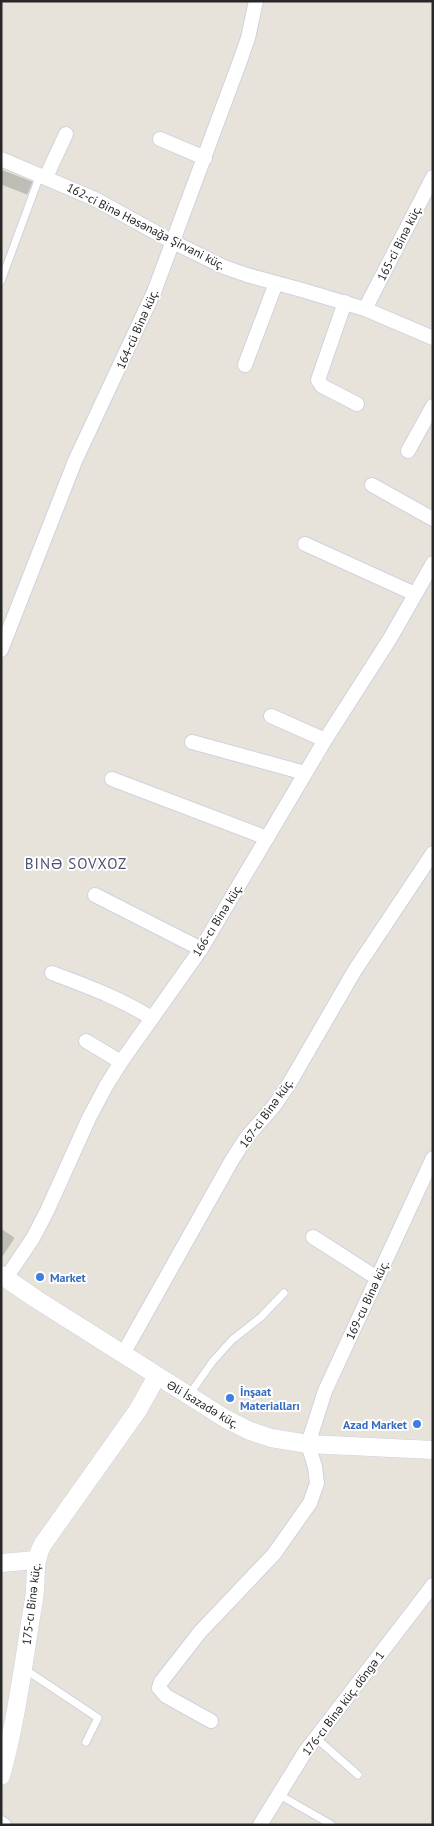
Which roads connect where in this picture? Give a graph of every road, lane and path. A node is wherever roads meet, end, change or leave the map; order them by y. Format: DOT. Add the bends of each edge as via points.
graph roads {
  1 [pos="256,1"];
  2 [pos="66,134"];
  3 [pos="160,139"];
  4 [pos="205,158"];
  5 [pos="1,159"];
  6 [pos="43,176"];
  7 [pos="433,177"];
  8 [pos="173,242"];
  9 [pos="1,281"];
  10 [pos="276,283"];
  11 [pos="344,302"];
  12 [pos="365,309"];
  13 [pos="433,338"];
  14 [pos="244,365"];
  15 [pos="357,404"];
  16 [pos="433,406"];
  17 [pos="408,450"];
  18 [pos="372,485"];
  19 [pos="433,519"];
  20 [pos="305,544"];
  21 [pos="433,563"];
  22 [pos="415,594"];
  23 [pos="1,650"];
  24 [pos="271,716"];
  25 [pos="325,740"];
  26 [pos="192,742"];
  27 [pos="305,773"];
  28 [pos="112,779"];
  29 [pos="267,838"];
  30 [pos="433,853"];
  31 [pos="95,895"];
  32 [pos="201,949"];
  33 [pos="52,972"];
  34 [pos="151,1018"];
  35 [pos="86,1041"];
  36 [pos="121,1062"];
  37 [pos="433,1158"];
  38 [pos="313,1237"];
  39 [pos="4,1276"];
  40 [pos="377,1278"];
  41 [pos="284,1294"];
  42 [pos="123,1354"];
  43 [pos="157,1376"];
  44 [pos="188,1395"];
  45 [pos="308,1444"];
  46 [pos="433,1450"];
  47 [pos="36,1560"];
  48 [pos="1,1563"];
  49 [pos="433,1585"];
  50 [pos="23,1668"];
  51 [pos="211,1721"];
  52 [pos="316,1738"];
  53 [pos="86,1742"];
  54 [pos="358,1775"];
  55 [pos="1,1776"];
  56 [pos="278,1794"];
  57 [pos="260,1825"];
  58 [pos="332,1825"];
  1 -- 4 [label="street, 164-cü Binə küç." via="248,38"];
  2 -- 6 [label="street"];
  3 -- 4 [label="street"];
  4 -- 8 [label="street, 164-cü Binə küç."];
  5 -- 6 [label="street, 162-ci Binə Həsənağa Şirvani küç."];
  6 -- 8 [label="street, 162-ci Binə Həsənağa Şirvani küç." via="95,199"];
  6 -- 9 [label="lane"];
  7 -- 12 [label="street, 165-ci Binə küç."];
  8 -- 10 [label="street, 162-ci Binə Həsənağa Şirvani küç." via="224,267"];
  8 -- 23 [label="street, 164-cü Binə küç." via="154,292 75,461"];
  10 -- 11 [label="street, 162-ci Binə Həsənağa Şirvani küç."];
  10 -- 14 [label="street"];
  11 -- 12 [label="street, 162-ci Binə Həsənağa Şirvani küç."];
  11 -- 15 [label="street" via="318,380 322,386"];
  12 -- 13 [label="street, 162-ci Binə Həsənağa Şirvani küç."];
  16 -- 17 [label="street"];
  18 -- 19 [label="street"];
  20 -- 22 [label="street"];
  21 -- 22 [label="street, 166-cı Binə küç."];
  22 -- 25 [label="street, 166-cı Binə küç." via="391,638"];
  24 -- 25 [label="street"];
  25 -- 27 [label="street, 166-cı Binə küç."];
  26 -- 27 [label="street"];
  27 -- 29 [label="street, 166-cı Binə küç."];
  28 -- 29 [label="street"];
  29 -- 32 [label="street, 166-cı Binə küç."];
  30 -- 42 [label="street, 167-ci Binə küç." via="355,970 289,1084 232,1160"];
  31 -- 32 [label="street"];
  32 -- 34 [label="street, 166-cı Binə küç."];
  33 -- 34 [label="street" via="132,1006"];
  34 -- 36 [label="street, 166-cı Binə küç."];
  35 -- 36 [label="street"];
  36 -- 39 [label="street, 166-cı Binə küç." via="89,1118 38,1229"];
  37 -- 40 [label="street, 169-cu Binə küç."];
  38 -- 40 [label="street"];
  39 -- 42 [label="street, Əli İsazadə küç."];
  40 -- 45 [label="street, 169-cu Binə küç." via="325,1390"];
  41 -- 44 [label="lane" via="232,1340"];
  42 -- 43 [label="street, Əli İsazadə küç."];
  43 -- 44 [label="street, Əli İsazadə küç."];
  43 -- 47 [label="street, 175-cı Binə küç." via="138,1410 43,1544"];
  44 -- 45 [label="street, Əli İsazadə küç." via="250,1431"];
  45 -- 46 [label="street, Əli İsazadə küç."];
  45 -- 51 [label="street" via="316,1467 317,1484 310,1503 274,1554 200,1632 161,1682 159,1688 166,1696"];
  47 -- 48 [label="street"];
  47 -- 50 [label="street, 175-cı Binə küç." via="35,1594"];
  49 -- 52 [label="street, 176-cı Binə küç. döngə 1"];
  50 -- 53 [label="lane" via="98,1718"];
  50 -- 55 [label="street, 175-cı Binə küç."];
  52 -- 54 [label="lane"];
  52 -- 56 [label="street, 176-cı Binə küç. döngə 1"];
  56 -- 57 [label="street, 176-cı Binə küç. döngə 1"];
  56 -- 58 [label="lane"];
}
